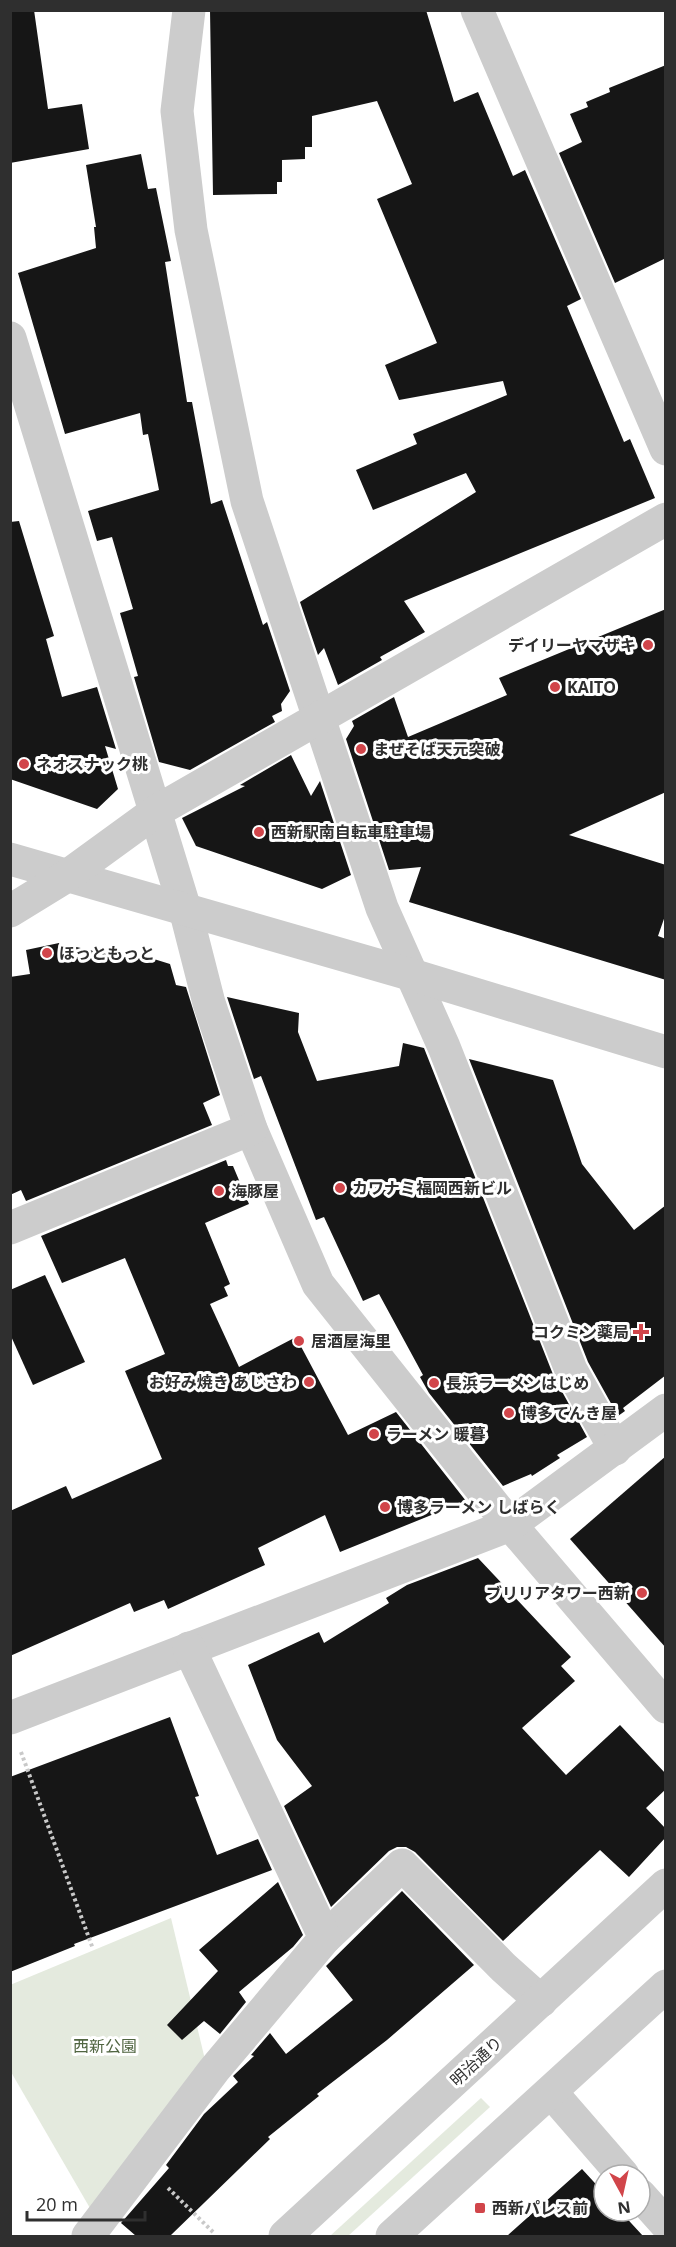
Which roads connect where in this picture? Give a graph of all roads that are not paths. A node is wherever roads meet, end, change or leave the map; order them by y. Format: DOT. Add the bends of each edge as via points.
graph roads {
  1 [pos="189,10"];
  2 [pos="477,10"];
  3 [pos="10,338"];
  4 [pos="666,449"];
  5 [pos="666,519"];
  6 [pos="320,718"];
  7 [pos="155,812"];
  8 [pos="10,859"];
  9 [pos="67,876"];
  10 [pos="185,909"];
  11 [pos="10,911"];
  12 [pos="409,974"];
  13 [pos="666,1053"];
  14 [pos="251,1129"];
  15 [pos="10,1228"];
  16 [pos="666,1410"];
  17 [pos="615,1449"];
  18 [pos="510,1525"];
  19 [pos="189,1648"];
  20 [pos="666,1707"];
  21 [pos="10,1718"];
  22 [pos="666,1885"];
  23 [pos="325,1938"];
  24 [pos="666,1986"];
  25 [pos="541,2001"];
  26 [pos="551,2092"];
  27 [pos="613,2163"];
  28 [pos="652,2208"];
  29 [pos="666,2224"];
  30 [pos="88,2236"];
  31 [pos="285,2236"];
  32 [pos="393,2236"];
  1 -- 6 [label="street" via="177,111 191,230 246,501"];
  2 -- 4 [label="street"];
  3 -- 7 [label="street"];
  5 -- 6 [label="street"];
  6 -- 7 [label="street"];
  6 -- 12 [label="street" via="382,908"];
  7 -- 9 [label="street"];
  7 -- 10 [label="street"];
  8 -- 9 [label="street"];
  9 -- 10 [label="street"];
  9 -- 11 [label="street"];
  10 -- 12 [label="street"];
  10 -- 14 [label="street" via="209,1003"];
  12 -- 13 [label="street"];
  12 -- 17 [label="street" via="444,1047 571,1370"];
  14 -- 15 [label="street"];
  14 -- 18 [label="street" via="318,1284"];
  16 -- 17 [label="street"];
  17 -- 18 [label="street"];
  18 -- 19 [label="street"];
  18 -- 20 [label="street"];
  19 -- 21 [label="street"];
  19 -- 23 [label="street"];
  22 -- 25 [label="street, 明治通り"];
  23 -- 25 [label="street" via="402,1865"];
  23 -- 30 [label="street" via="214,2070"];
  24 -- 26 [label="street"];
  25 -- 31 [label="street, 明治通り"];
  26 -- 27 [label="street"];
  26 -- 32 [label="street"];
  28 -- 29 [label="street"];
}
